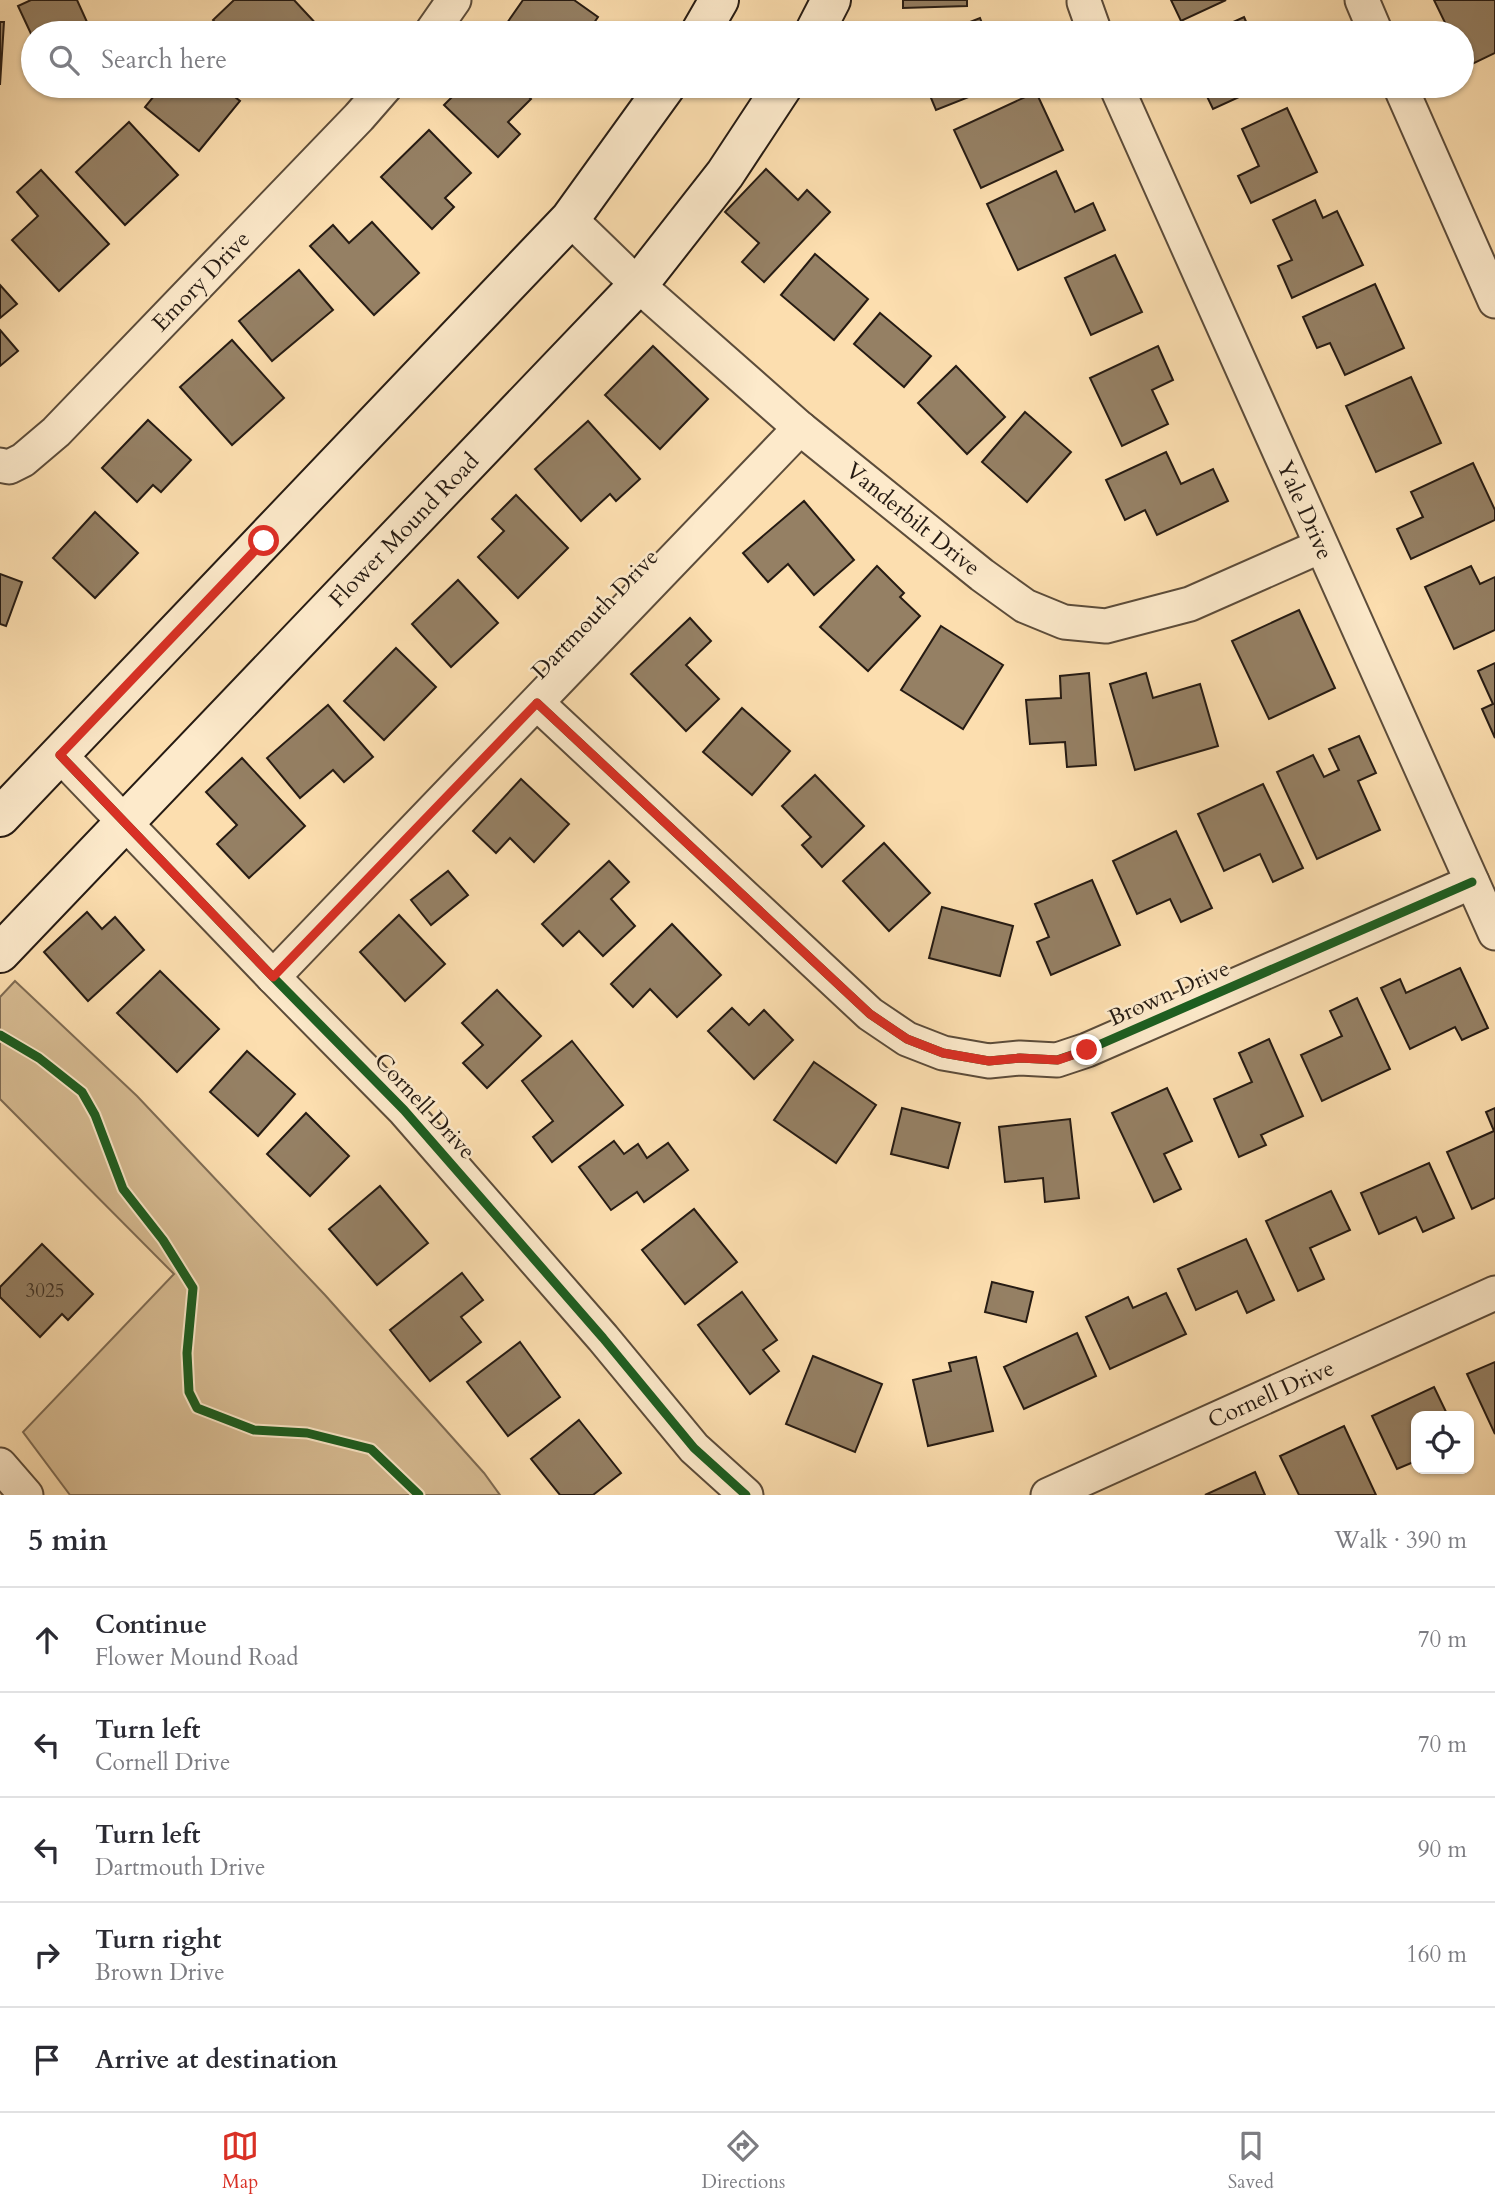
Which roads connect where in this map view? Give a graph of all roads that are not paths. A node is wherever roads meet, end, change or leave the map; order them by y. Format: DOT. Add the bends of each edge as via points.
graph roads {
  1 [pos="454,0"];
  2 [pos="719,0"];
  3 [pos="831,0"];
  4 [pos="1362,0"];
  5 [pos="1084,2"];
  6 [pos="439,21"];
  7 [pos="707,21"];
  8 [pos="820,21"];
  9 [pos="1091,21"];
  10 [pos="1371,21"];
  11 [pos="376,98"];
  12 [pos="657,98"];
  13 [pos="775,98"];
  14 [pos="1121,98"];
  15 [pos="1404,98"];
  16 [pos="570,219"];
  17 [pos="638,285"];
  18 [pos="1495,301"];
  19 [pos="800,428"];
  20 [pos="5,466"];
  21 [pos="1321,546"];
  22 [pos="537,703"];
  23 [pos="60,755"];
  24 [pos="0,817"];
  25 [pos="126,824"];
  26 [pos="1472,882"];
  27 [pos="1495,933"];
  28 [pos="0,953"];
  29 [pos="273,977"];
  30 [pos="1495,1293"];
  31 [pos="0,1465"];
  32 [pos="26,1495"];
  33 [pos="746,1495"];
  34 [pos="1048,1495"];
  1 -- 6 [label="street"];
  2 -- 7 [label="main road"];
  3 -- 8 [label="main road"];
  4 -- 10 [label="street"];
  5 -- 9 [label="street"];
  11 -- 20 [label="street, Emory Drive" via="56,432 23,460"];
  12 -- 16 [label="main road"];
  13 -- 17 [label="main road, Flower Mound Road" via="725,174"];
  14 -- 21 [label="street, Yale Drive"];
  15 -- 18 [label="street"];
  16 -- 17 [label="street, Vanderbilt Drive"];
  16 -- 23 [label="main road"];
  17 -- 19 [label="street, Vanderbilt Drive"];
  17 -- 25 [label="main road, Flower Mound Road"];
  19 -- 21 [label="street, Vanderbilt Drive" via="982,575 1025,606 1064,622 1106,626 1190,604"];
  19 -- 22 [label="street, Dartmouth Drive"];
  21 -- 26 [label="street, Yale Drive"];
  22 -- 26 [label="street, Brown Drive" via="870,1014 907,1039 943,1053 989,1061 1058,1060"];
  22 -- 29 [label="street, Dartmouth Drive"];
  23 -- 24 [label="main road"];
  23 -- 25 [label="street, Cornell Drive"];
  25 -- 28 [label="main road, Flower Mound Road"];
  25 -- 29 [label="street, Cornell Drive"];
  26 -- 27 [label="street, Yale Drive"];
  29 -- 33 [label="street, Cornell Drive" via="404,1110 694,1448"];
  30 -- 34 [label="street, Cornell Drive"];
  31 -- 32 [label="street"];
}
